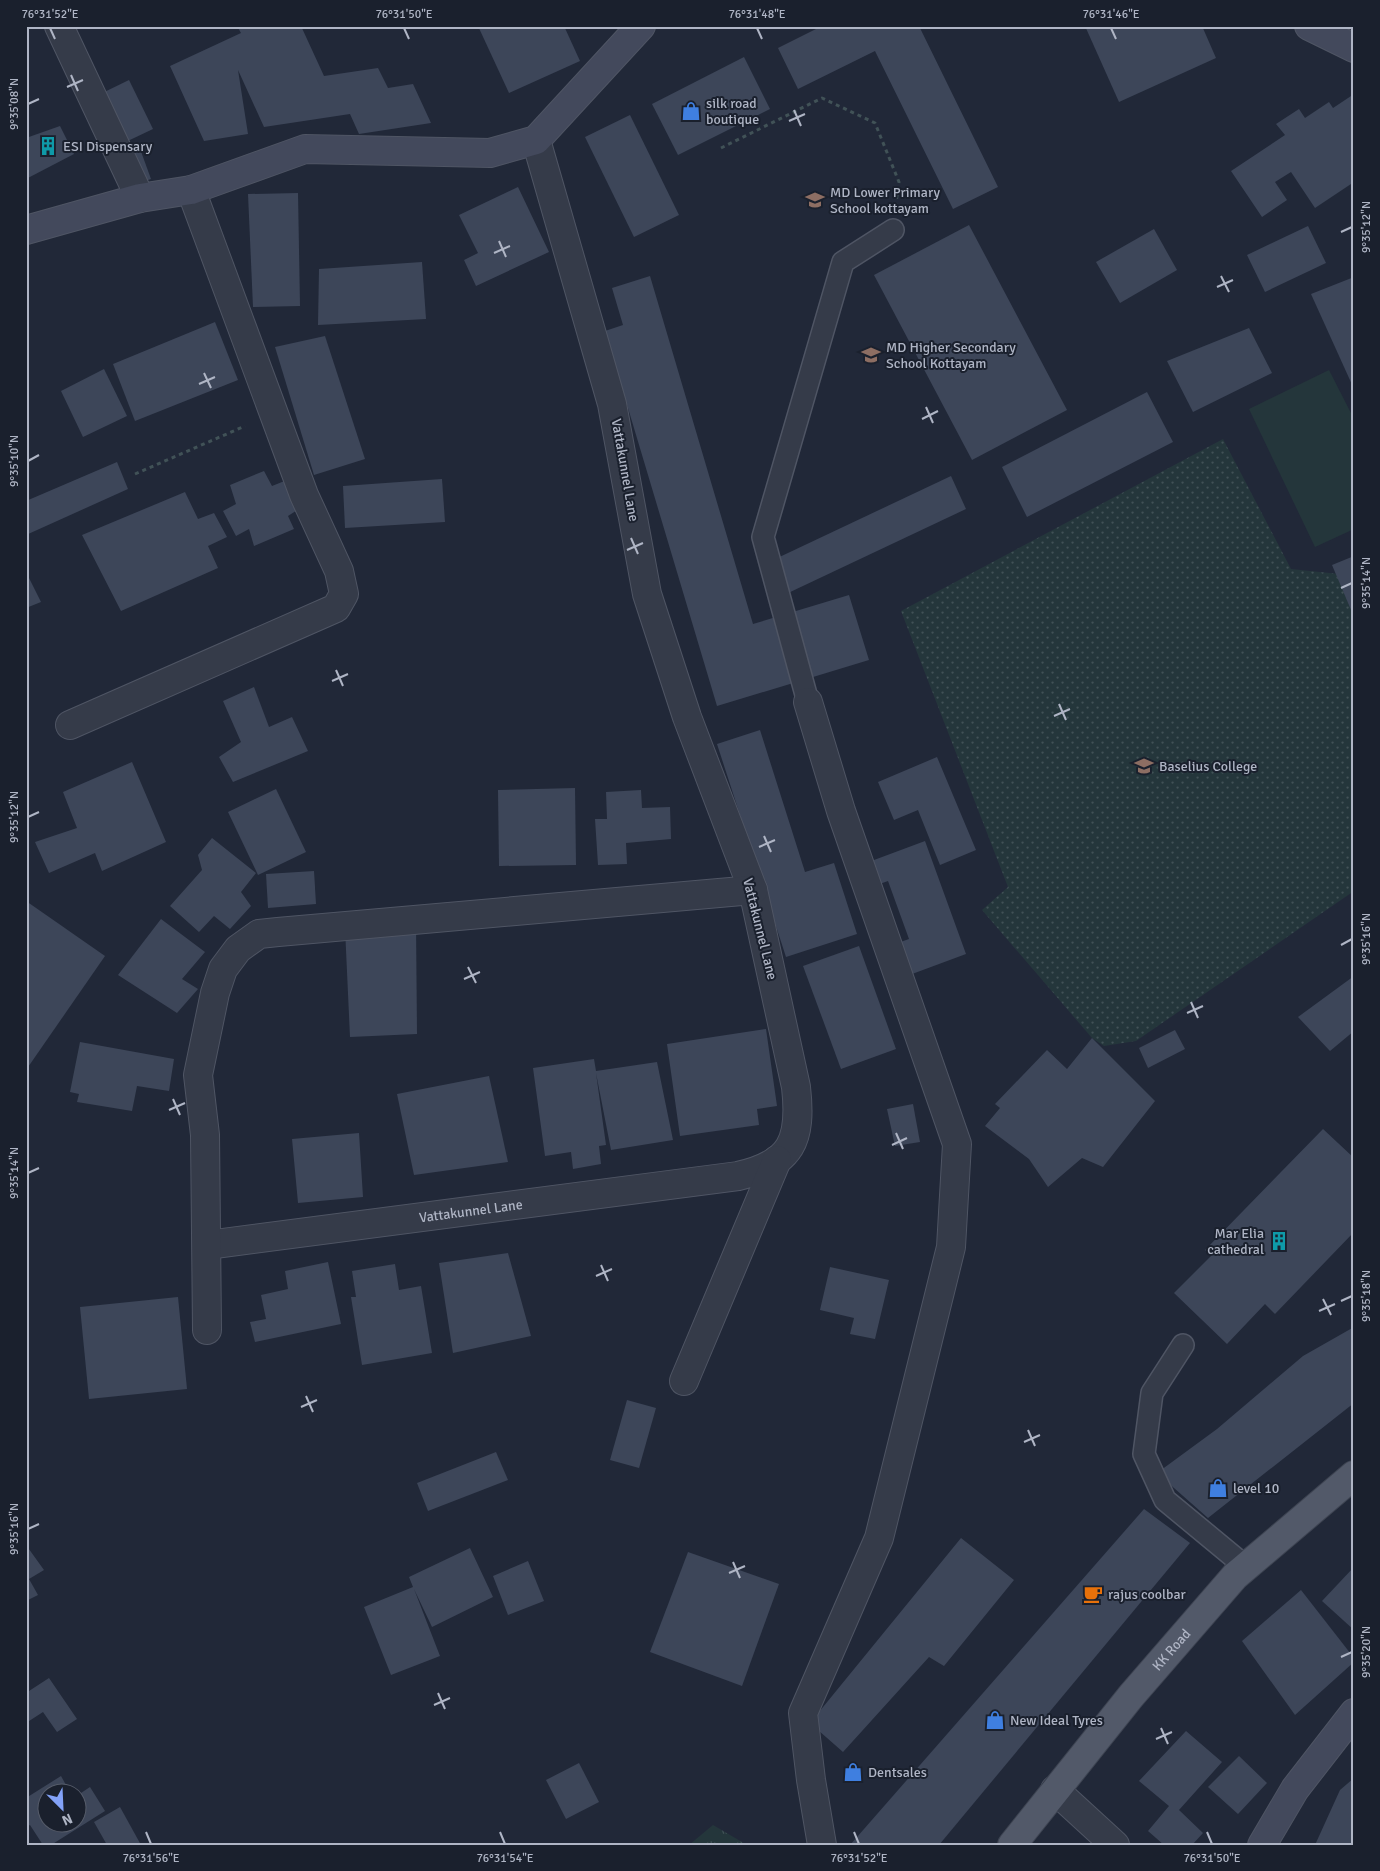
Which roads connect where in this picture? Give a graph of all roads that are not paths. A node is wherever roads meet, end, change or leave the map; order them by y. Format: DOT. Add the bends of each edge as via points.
graph roads {
  1 [pos="59,26"];
  2 [pos="641,26"];
  3 [pos="1309,26"];
  4 [pos="1354,48"];
  5 [pos="536,140"];
  6 [pos="191,190"];
  7 [pos="140,198"];
  8 [pos="26,230"];
  9 [pos="893,230"];
  10 [pos="808,702"];
  11 [pos="70,724"];
  12 [pos="753,890"];
  13 [pos="777,1160"];
  14 [pos="207,1245"];
  15 [pos="207,1330"];
  16 [pos="1183,1345"];
  17 [pos="684,1382"];
  18 [pos="1354,1475"];
  19 [pos="1246,1566"];
  20 [pos="1354,1713"];
  21 [pos="1055,1790"];
  22 [pos="822,1845"];
  23 [pos="1012,1845"];
  24 [pos="1116,1845"];
  25 [pos="1262,1845"];
  1 -- 7 [label="street"];
  2 -- 5 [label="main road"];
  3 -- 4 [label="main road"];
  5 -- 6 [label="main road" via="490,153 305,149"];
  5 -- 12 [label="street, Vattakunnel Lane" via="612,404 648,594 687,717"];
  6 -- 7 [label="main road"];
  6 -- 11 [label="street" via="304,495 339,571 344,594 336,608"];
  7 -- 8 [label="main road"];
  9 -- 10 [label="lane" via="843,262 763,537"];
  10 -- 22 [label="street" via="841,811 956,1144 952,1247 879,1538 803,1714"];
  12 -- 13 [label="street, Vattakunnel Lane" via="796,1087 799,1115 795,1140"];
  12 -- 14 [label="street" via="259,934 238,950 223,969 198,1075 205,1135"];
  13 -- 14 [label="street, Vattakunnel Lane" via="757,1172 738,1176"];
  13 -- 17 [label="street"];
  14 -- 15 [label="street"];
  16 -- 19 [label="lane" via="1152,1393 1144,1454 1165,1500"];
  18 -- 19 [label="main road, KK Road"];
  19 -- 21 [label="main road, KK Road" via="1130,1696"];
  20 -- 25 [label="main road" via="1294,1789"];
  21 -- 23 [label="main road, KK Road"];
  21 -- 24 [label="street"];
}
